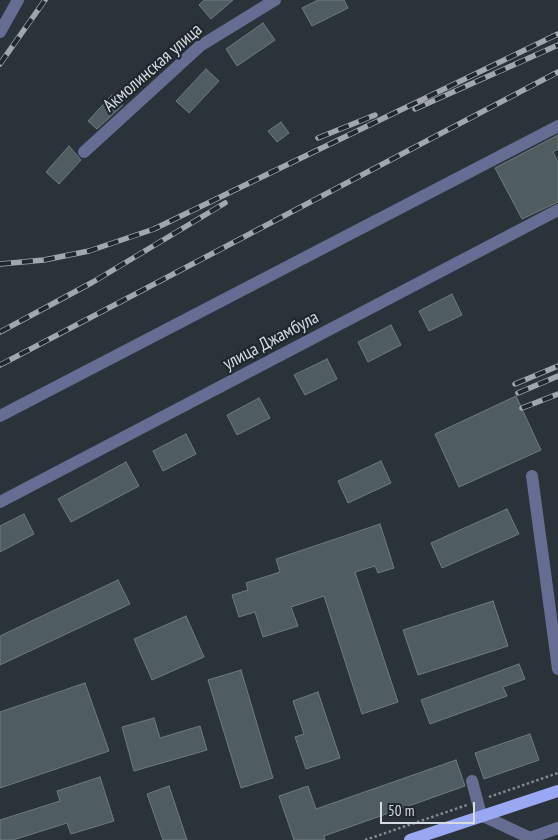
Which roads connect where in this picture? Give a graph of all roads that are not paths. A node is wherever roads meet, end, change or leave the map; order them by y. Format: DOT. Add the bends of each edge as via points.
graph roads {
  1 [pos="18,0"];
  2 [pos="275,0"];
  3 [pos="0,32"];
  4 [pos="558,126"];
  5 [pos="84,152"];
  6 [pos="558,210"];
  7 [pos="0,416"];
  8 [pos="532,476"];
  9 [pos="0,502"];
  10 [pos="558,669"];
  11 [pos="472,782"];
  12 [pos="558,791"];
  13 [pos="481,815"];
  14 [pos="557,831"];
  15 [pos="410,840"];
  1 -- 3 [label="street"];
  2 -- 5 [label="street, Акмолинская улица" via="200,46"];
  4 -- 7 [label="street"];
  6 -- 9 [label="street, улица Джамбула"];
  8 -- 10 [label="street"];
  11 -- 13 [label="street"];
  12 -- 13 [label="main road"];
  13 -- 14 [label="street" via="530,838"];
  13 -- 15 [label="main road"];
}
